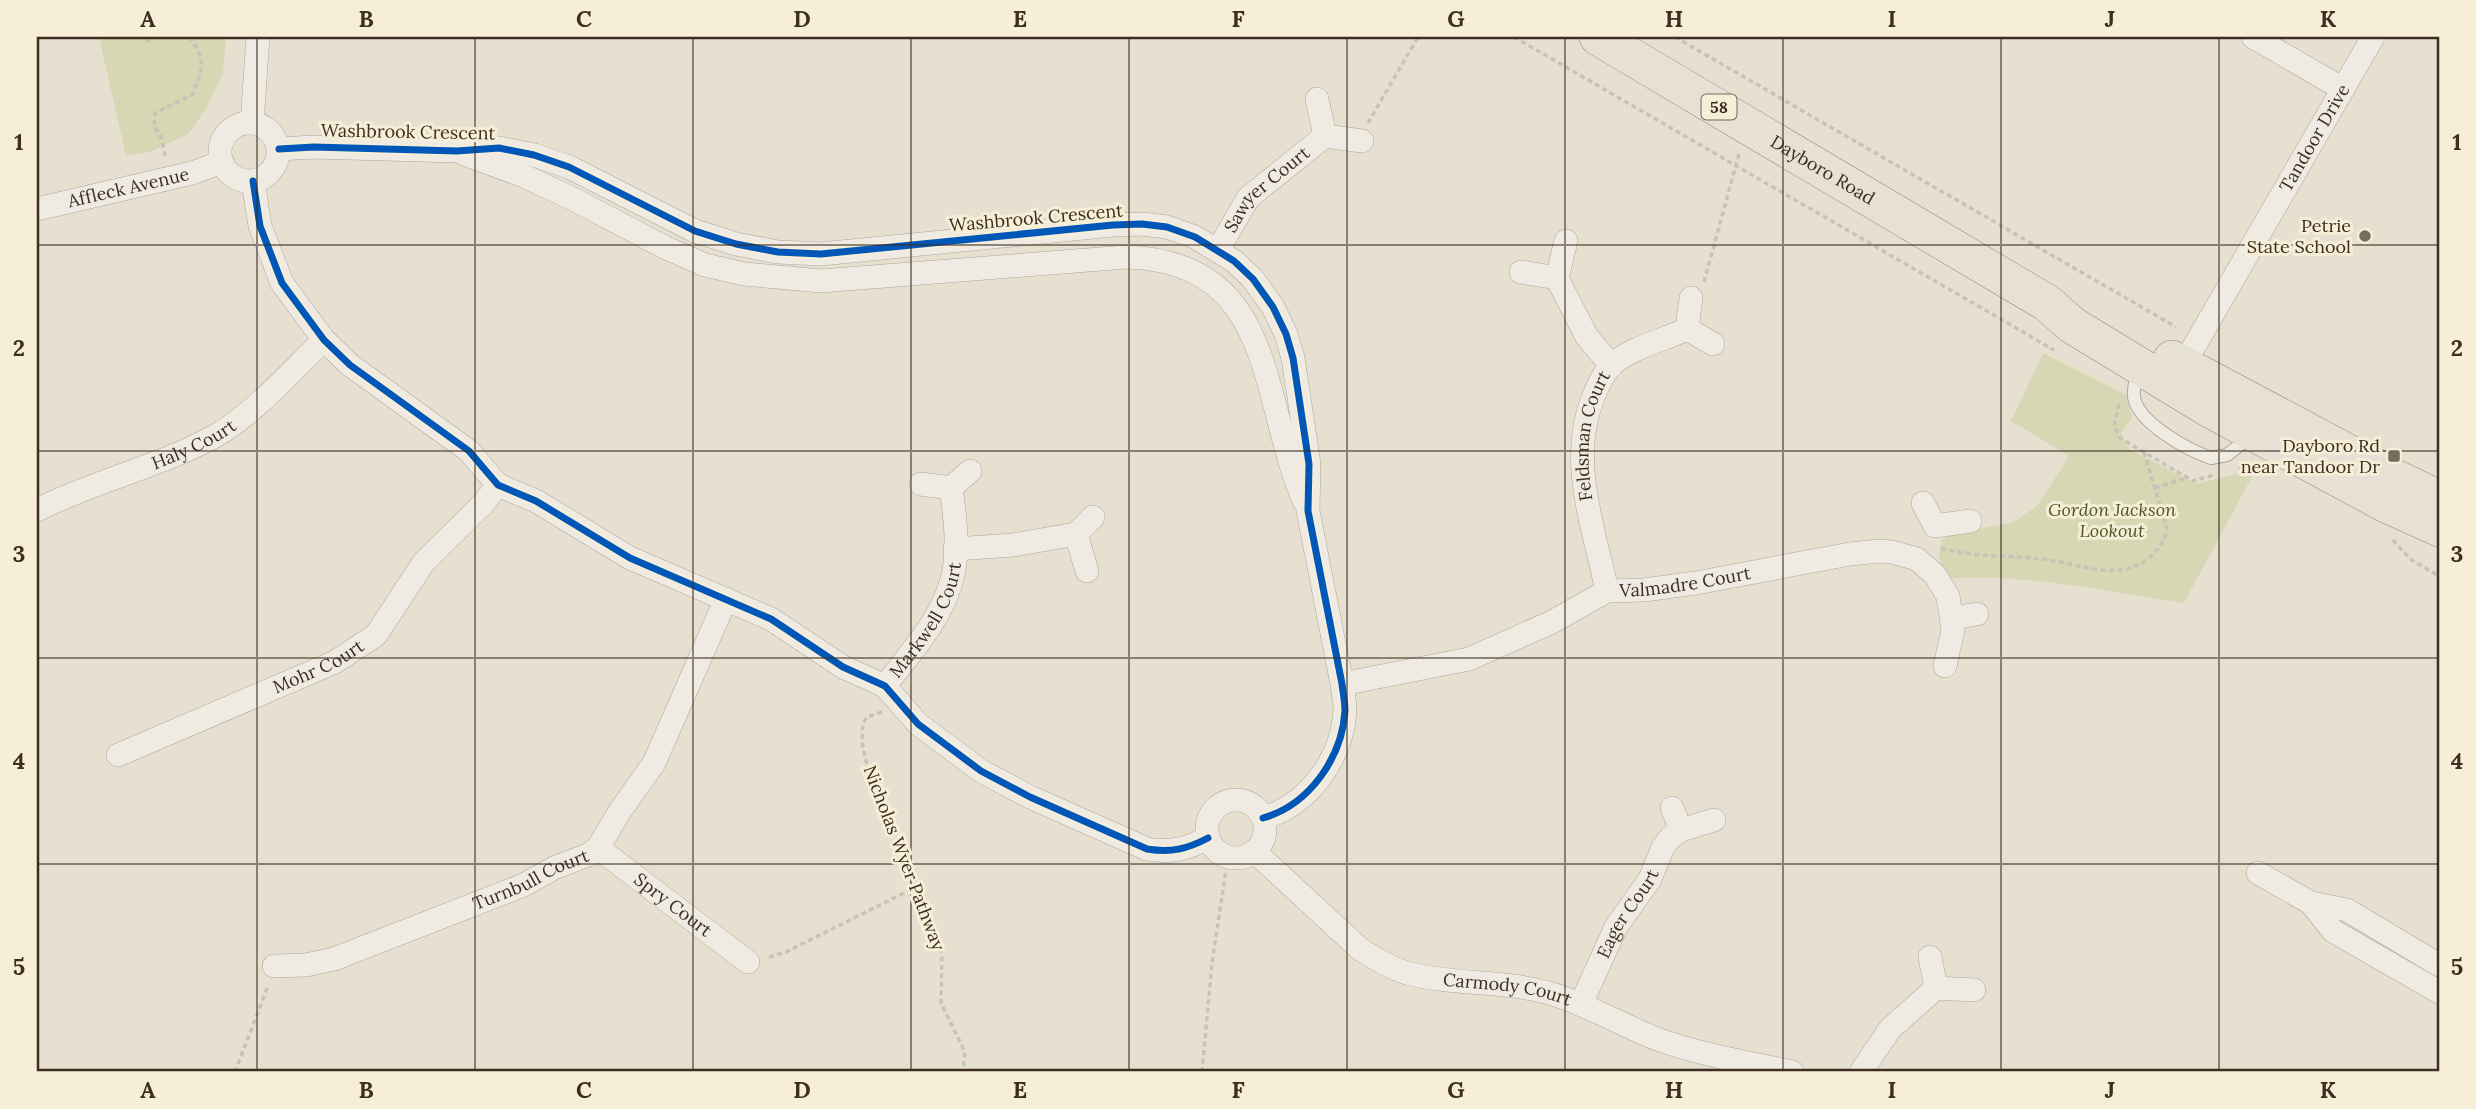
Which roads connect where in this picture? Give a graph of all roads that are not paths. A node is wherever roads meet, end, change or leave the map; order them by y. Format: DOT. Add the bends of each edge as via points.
graph roads {
  1 [pos="258,37"];
  2 [pos="1598,37"];
  3 [pos="2253,37"];
  4 [pos="2373,37"];
  5 [pos="2343,89"];
  6 [pos="1317,99"];
  7 [pos="251,123"];
  8 [pos="1325,136"];
  9 [pos="1362,141"];
  10 [pos="279,149"];
  11 [pos="457,151"];
  12 [pos="222,162"];
  13 [pos="253,181"];
  14 [pos="37,209"];
  15 [pos="1566,241"];
  16 [pos="1218,250"];
  17 [pos="1521,272"];
  18 [pos="1557,278"];
  19 [pos="1691,298"];
  20 [pos="2047,303"];
  21 [pos="1687,329"];
  22 [pos="324,340"];
  23 [pos="1713,344"];
  24 [pos="1611,365"];
  25 [pos="2138,365"];
  26 [pos="2177,376"];
  27 [pos="2247,452"];
  28 [pos="970,471"];
  29 [pos="921,484"];
  30 [pos="498,485"];
  31 [pos="951,488"];
  32 [pos="2439,499"];
  33 [pos="1923,503"];
  34 [pos="37,510"];
  35 [pos="1308,511"];
  36 [pos="1093,517"];
  37 [pos="1970,521"];
  38 [pos="2439,528"];
  39 [pos="1076,534"];
  40 [pos="1926,543"];
  41 [pos="955,549"];
  42 [pos="1087,571"];
  43 [pos="1607,591"];
  44 [pos="726,599"];
  45 [pos="1976,614"];
  46 [pos="1953,618"];
  47 [pos="1945,666"];
  48 [pos="1342,684"];
  49 [pos="885,686"];
  50 [pos="118,755"];
  51 [pos="1672,808"];
  52 [pos="1263,818"];
  53 [pos="1714,820"];
  54 [pos="1681,830"];
  55 [pos="1208,838"];
  56 [pos="598,848"];
  57 [pos="1254,851"];
  58 [pos="2258,873"];
  59 [pos="2311,903"];
  60 [pos="1930,957"];
  61 [pos="748,962"];
  62 [pos="2439,965"];
  63 [pos="274,966"];
  64 [pos="1936,988"];
  65 [pos="1974,990"];
  66 [pos="2439,992"];
  67 [pos="1581,1004"];
  68 [pos="1792,1072"];
  69 [pos="1861,1072"];
  1 -- 7 [label="street"];
  2 -- 20 [label="main road, Dayboro Road / 58"];
  3 -- 5 [label="street"];
  4 -- 5 [label="street, Tandoor Drive"];
  5 -- 26 [label="street, Tandoor Drive"];
  6 -- 8 [label="street, Sawyer Court"];
  7 -- 10 [label="street" via="270,131"];
  7 -- 12 [label="street" via="226,135"];
  8 -- 9 [label="street, Sawyer Court"];
  8 -- 16 [label="street, Sawyer Court" via="1248,198"];
  10 -- 11 [label="street, Washbrook Crescent"];
  10 -- 13 [label="street" via="275,166"];
  11 -- 16 [label="street, Washbrook Crescent" via="499,148 534,155 569,167 695,231 778,252 821,254 1142,224 1167,227"];
  11 -- 35 [label="street, Washbrook Crescent" via="548,187 705,265 744,274 821,281 1126,257 1180,265 1225,292 1252,331 1290,469"];
  12 -- 13 [label="street" via="234,177"];
  12 -- 14 [label="street, Affleck Avenue"];
  13 -- 22 [label="street" via="260,226 282,284"];
  15 -- 18 [label="street"];
  16 -- 35 [label="street, Washbrook Crescent" via="1253,279 1286,334 1309,464"];
  17 -- 18 [label="street"];
  18 -- 24 [label="street, Feldsman Court" via="1587,337"];
  19 -- 21 [label="street"];
  20 -- 25 [label="main road, Dayboro Road / 58" via="2073,325"];
  20 -- 26 [label="main road, Dayboro Road / 58" via="2079,312 2144,344"];
  21 -- 23 [label="street"];
  21 -- 24 [label="street, Feldsman Court"];
  22 -- 30 [label="street" via="350,365 469,451"];
  22 -- 34 [label="street, Haly Court" via="243,417 217,435"];
  24 -- 43 [label="street, Feldsman Court" via="1591,402 1581,462"];
  25 -- 26 [label="main road, Dayboro Road / 58"];
  25 -- 27 [label="lane" via="2134,398 2147,420 2204,456"];
  26 -- 27 [label="main road, Dayboro Road / 58"];
  26 -- 32 [label="main road, Dayboro Road / 58"];
  27 -- 38 [label="main road, Dayboro Road / 58"];
  28 -- 31 [label="street"];
  29 -- 31 [label="street"];
  30 -- 44 [label="street" via="536,501 630,558"];
  30 -- 50 [label="street, Mohr Court" via="424,562 376,635 356,651"];
  31 -- 41 [label="street, Markwell Court"];
  33 -- 40 [label="street"];
  35 -- 48 [label="street, Washbrook Crescent"];
  36 -- 39 [label="street"];
  37 -- 40 [label="street, Valmadre Court"];
  39 -- 41 [label="street, Markwell Court"];
  39 -- 42 [label="street"];
  40 -- 43 [label="street, Valmadre Court" via="1696,583"];
  40 -- 46 [label="street"];
  41 -- 49 [label="street, Markwell Court" via="953,576 942,606"];
  43 -- 48 [label="street, Valmadre Court" via="1469,659"];
  44 -- 49 [label="street" via="771,619 844,667"];
  44 -- 56 [label="street, Turnbull Court" via="654,763"];
  45 -- 46 [label="street"];
  46 -- 47 [label="street"];
  48 -- 52 [label="street, Washbrook Crescent" via="1345,710 1333,758 1297,800"];
  49 -- 55 [label="street" via="908,715 940,742 1030,797 1147,849 1189,848"];
  51 -- 54 [label="street"];
  52 -- 55 [label="street" via="1250,803 1221,804 1208,818"];
  52 -- 57 [label="street" via="1264,836"];
  53 -- 54 [label="street"];
  54 -- 67 [label="street, Eager Court" via="1663,847 1650,879 1616,927"];
  55 -- 57 [label="street" via="1219,853 1228,856 1237,858"];
  56 -- 61 [label="street, Spry Court"];
  56 -- 63 [label="street, Turnbull Court" via="524,885 334,959"];
  57 -- 67 [label="street, Carmody Court" via="1360,949 1379,961 1432,978 1521,986"];
  58 -- 59 [label="street"];
  59 -- 62 [label="street" via="2347,910"];
  59 -- 66 [label="street" via="2333,931"];
  60 -- 64 [label="street"];
  64 -- 65 [label="street"];
  64 -- 69 [label="street" via="1890,1029"];
  67 -- 68 [label="street, Carmody Court" via="1656,1038 1711,1056"];
}
